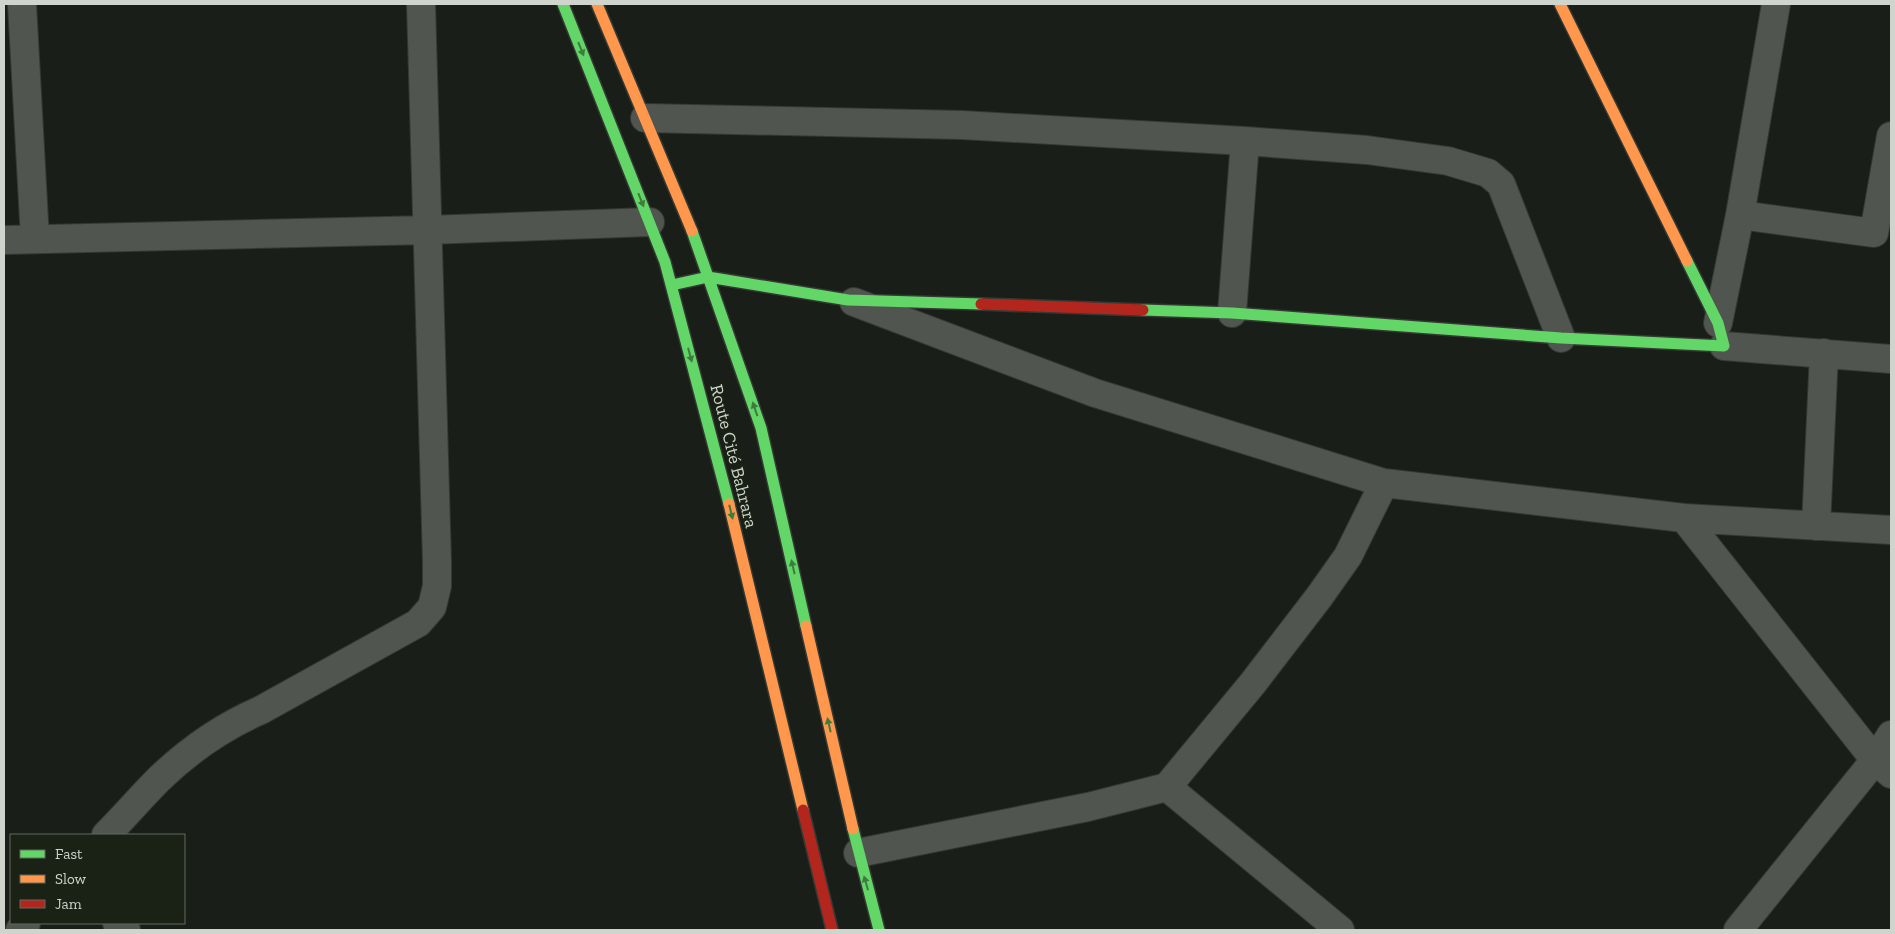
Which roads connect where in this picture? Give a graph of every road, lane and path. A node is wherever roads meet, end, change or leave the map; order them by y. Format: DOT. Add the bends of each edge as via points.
graph roads {
  1 [pos="22,4"];
  2 [pos="421,4"];
  3 [pos="562,4"];
  4 [pos="597,4"];
  5 [pos="1560,4"];
  6 [pos="1776,4"];
  7 [pos="645,118"];
  8 [pos="1891,136"];
  9 [pos="1245,141"];
  10 [pos="1740,215"];
  11 [pos="650,222"];
  12 [pos="428,230"];
  13 [pos="1882,235"];
  14 [pos="35,239"];
  15 [pos="4,240"];
  16 [pos="708,277"];
  17 [pos="672,285"];
  18 [pos="848,300"];
  19 [pos="1232,313"];
  20 [pos="1721,335"];
  21 [pos="1561,338"];
  22 [pos="1824,353"];
  23 [pos="1891,359"];
  24 [pos="1384,483"];
  25 [pos="1684,518"];
  26 [pos="1816,526"];
  27 [pos="1891,530"];
  28 [pos="1891,735"];
  29 [pos="1883,767"];
  30 [pos="1167,787"];
  31 [pos="107,834"];
  32 [pos="858,853"];
  33 [pos="832,930"];
  34 [pos="879,930"];
  35 [pos="1340,930"];
  36 [pos="1738,930"];
  1 -- 14 [label="street"];
  2 -- 12 [label="street"];
  3 -- 11 [label="main road, Route Cité Bahrara, one-way"];
  4 -- 7 [label="main road"];
  5 -- 20 [label="main road"];
  6 -- 10 [label="street"];
  7 -- 9 [label="street" via="962,125"];
  7 -- 16 [label="main road"];
  8 -- 13 [label="street"];
  9 -- 19 [label="street"];
  9 -- 21 [label="street" via="1439,159 1488,173 1501,184"];
  10 -- 13 [label="street"];
  10 -- 20 [label="street"];
  11 -- 12 [label="street"];
  11 -- 17 [label="main road, Route Cité Bahrara"];
  12 -- 14 [label="street"];
  12 -- 31 [label="street" via="437,562 437,586 432,607 418,623 237,720 205,742 160,779"];
  14 -- 15 [label="street"];
  16 -- 17 [label="main road"];
  16 -- 18 [label="main road"];
  32 -- 16 [label="main road, one-way" via="761,428"];
  17 -- 33 [label="main road, Route Cité Bahrara, one-way" via="727,495"];
  18 -- 19 [label="main road"];
  18 -- 24 [label="street" via="1095,393"];
  19 -- 21 [label="main road"];
  20 -- 21 [label="main road"];
  20 -- 22 [label="street"];
  22 -- 23 [label="street"];
  22 -- 26 [label="street"];
  24 -- 25 [label="street"];
  24 -- 30 [label="street" via="1348,556 1253,683"];
  25 -- 26 [label="street"];
  25 -- 29 [label="street"];
  26 -- 27 [label="street"];
  28 -- 29 [label="street"];
  29 -- 36 [label="street"];
  30 -- 32 [label="street" via="1088,807"];
  30 -- 35 [label="street"];
  34 -- 32 [label="main road, one-way"];
}
